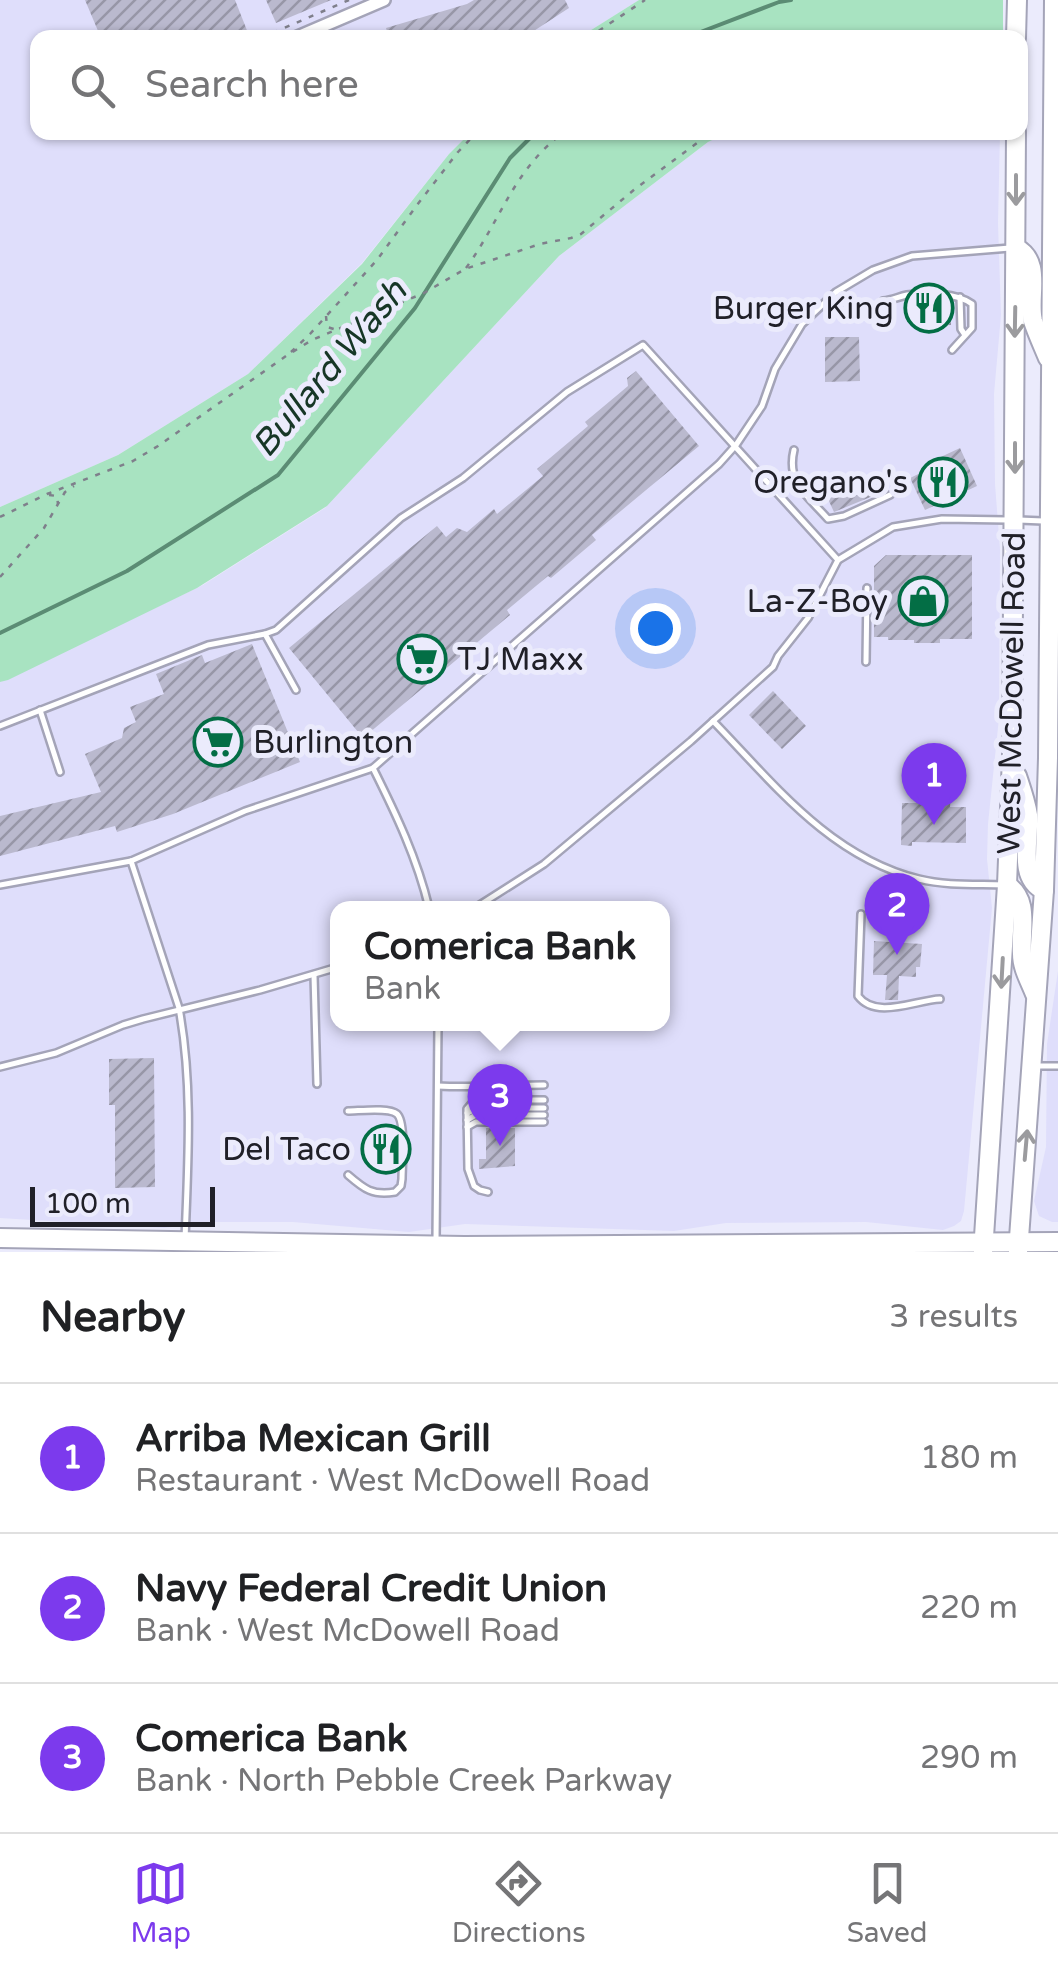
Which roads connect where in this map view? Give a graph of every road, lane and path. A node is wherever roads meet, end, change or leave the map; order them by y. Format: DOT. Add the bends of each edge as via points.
graph roads {
  1 [pos="349,0"];
  2 [pos="384,0"];
  3 [pos="645,0"];
  4 [pos="1017,0"];
  5 [pos="1054,0"];
  6 [pos="280,30"];
  7 [pos="314,30"];
  8 [pos="600,30"];
  9 [pos="1016,30"];
  10 [pos="469,140"];
  11 [pos="554,140"];
  12 [pos="701,140"];
  13 [pos="1016,140"];
  14 [pos="1016,248"];
  15 [pos="473,256"];
  16 [pos="484,263"];
  17 [pos="466,269"];
  18 [pos="960,297"];
  19 [pos="883,301"];
  20 [pos="1055,304"];
  21 [pos="326,314"];
  22 [pos="338,330"];
  23 [pos="965,335"];
  24 [pos="952,350"];
  25 [pos="286,356"];
  26 [pos="1052,368"];
  27 [pos="736,445"];
  28 [pos="794,450"];
  29 [pos="78,483"];
  30 [pos="46,494"];
  31 [pos="890,495"];
  32 [pos="58,506"];
  33 [pos="0,517"];
  34 [pos="1014,520"];
  35 [pos="1051,521"];
  36 [pos="838,560"];
  37 [pos="0,577"];
  38 [pos="867,588"];
  39 [pos="265,634"];
  40 [pos="866,662"];
  41 [pos="296,690"];
  42 [pos="40,710"];
  43 [pos="713,720"];
  44 [pos="0,726"];
  45 [pos="1012,756"];
  46 [pos="373,768"];
  47 [pos="60,772"];
  48 [pos="131,860"];
  49 [pos="0,885"];
  50 [pos="1007,885"];
  51 [pos="1044,890"];
  52 [pos="427,901"];
  53 [pos="486,901"];
  54 [pos="861,914"];
  55 [pos="330,970"];
  56 [pos="314,975"];
  57 [pos="940,999"];
  58 [pos="1037,999"];
  59 [pos="179,1008"];
  60 [pos="438,1031"];
  61 [pos="1032,1066"];
  62 [pos="1058,1066"];
  63 [pos="0,1067"];
  64 [pos="317,1084"];
  65 [pos="544,1085"];
  66 [pos="438,1086"];
  67 [pos="544,1100"];
  68 [pos="348,1112"];
  69 [pos="467,1120"];
  70 [pos="348,1176"];
  71 [pos="488,1192"];
  72 [pos="0,1238"];
  73 [pos="1058,1242"];
  74 [pos="182,1247"];
  75 [pos="984,1247"];
  76 [pos="1019,1247"];
  77 [pos="436,1249"];
  1 -- 6 [label="path"];
  2 -- 7 [label="street"];
  3 -- 8 [label="path"];
  4 -- 9 [label="main road"];
  5 -- 20 [label="main road, West McDowell Road"];
  10 -- 21 [label="path" via="377,260"];
  11 -- 15 [label="path" via="513,186"];
  12 -- 16 [label="path" via="582,234"];
  13 -- 14 [label="main road, West McDowell Road, one-way"];
  14 -- 26 [label="main road" via="1031,263 1032,319"];
  14 -- 27 [label="lane" via="912,256 836,292 802,324"];
  14 -- 34 [label="main road, West McDowell Road, one-way"];
  15 -- 16 [label="path"];
  15 -- 17 [label="path"];
  16 -- 17 [label="path"];
  17 -- 22 [label="path"];
  18 -- 19 [label="lane"];
  18 -- 23 [label="lane"];
  18 -- 23 [label="lane" via="972,304 972,328"];
  20 -- 26 [label="main road, West McDowell Road"];
  21 -- 22 [label="path" via="326,326"];
  21 -- 25 [label="path"];
  22 -- 25 [label="path"];
  23 -- 24 [label="lane"];
  25 -- 29 [label="path" via="158,446"];
  26 -- 35 [label="main road, West McDowell Road"];
  27 -- 36 [label="lane"];
  27 -- 39 [label="lane" via="643,345 567,392 463,478 402,518"];
  27 -- 46 [label="lane"];
  28 -- 31 [label="lane" via="794,481 828,519"];
  29 -- 30 [label="path"];
  29 -- 32 [label="path"];
  30 -- 32 [label="path" via="57,496"];
  30 -- 33 [label="path"];
  32 -- 37 [label="path"];
  34 -- 35 [label="lane"];
  34 -- 36 [label="lane" via="893,526"];
  34 -- 45 [label="main road, West McDowell Road"];
  35 -- 51 [label="main road, West McDowell Road"];
  36 -- 43 [label="lane" via="773,666"];
  38 -- 40 [label="lane"];
  39 -- 41 [label="lane"];
  39 -- 42 [label="lane" via="208,644"];
  42 -- 44 [label="lane"];
  42 -- 47 [label="lane"];
  43 -- 50 [label="lane" via="813,824 868,860 934,882"];
  43 -- 53 [label="lane" via="544,864"];
  45 -- 50 [label="main road, West McDowell Road"];
  45 -- 51 [label="main road" via="1028,814 1028,870"];
  46 -- 48 [label="lane"];
  46 -- 52 [label="lane" via="403,826"];
  48 -- 49 [label="lane"];
  48 -- 59 [label="lane"];
  50 -- 58 [label="main road" via="1022,903 1022,960"];
  50 -- 75 [label="main road, West McDowell Road, one-way"];
  51 -- 58 [label="main road, West McDowell Road"];
  54 -- 57 [label="lane" via="862,1002 902,1007"];
  55 -- 56 [label="lane"];
  56 -- 59 [label="lane"];
  56 -- 64 [label="lane"];
  58 -- 61 [label="main road, West McDowell Road"];
  59 -- 63 [label="lane"];
  59 -- 74 [label="lane" via="188,1106"];
  60 -- 66 [label="lane"];
  61 -- 62 [label="lane"];
  76 -- 61 [label="main road, West McDowell Road, one-way"];
  65 -- 66 [label="lane"];
  66 -- 77 [label="lane"];
  67 -- 69 [label="lane" via="478,1100 469,1105"];
  68 -- 70 [label="lane" via="387,1110 400,1118 402,1180 395,1192 375,1194"];
  69 -- 69 [label="lane" via="476,1122 545,1115 480,1108"];
  69 -- 71 [label="lane" via="469,1176"];
  72 -- 74 [label="main road"];
  73 -- 76 [label="main road"];
  74 -- 77 [label="main road"];
  75 -- 76 [label="main road"];
  75 -- 77 [label="main road"];
}
